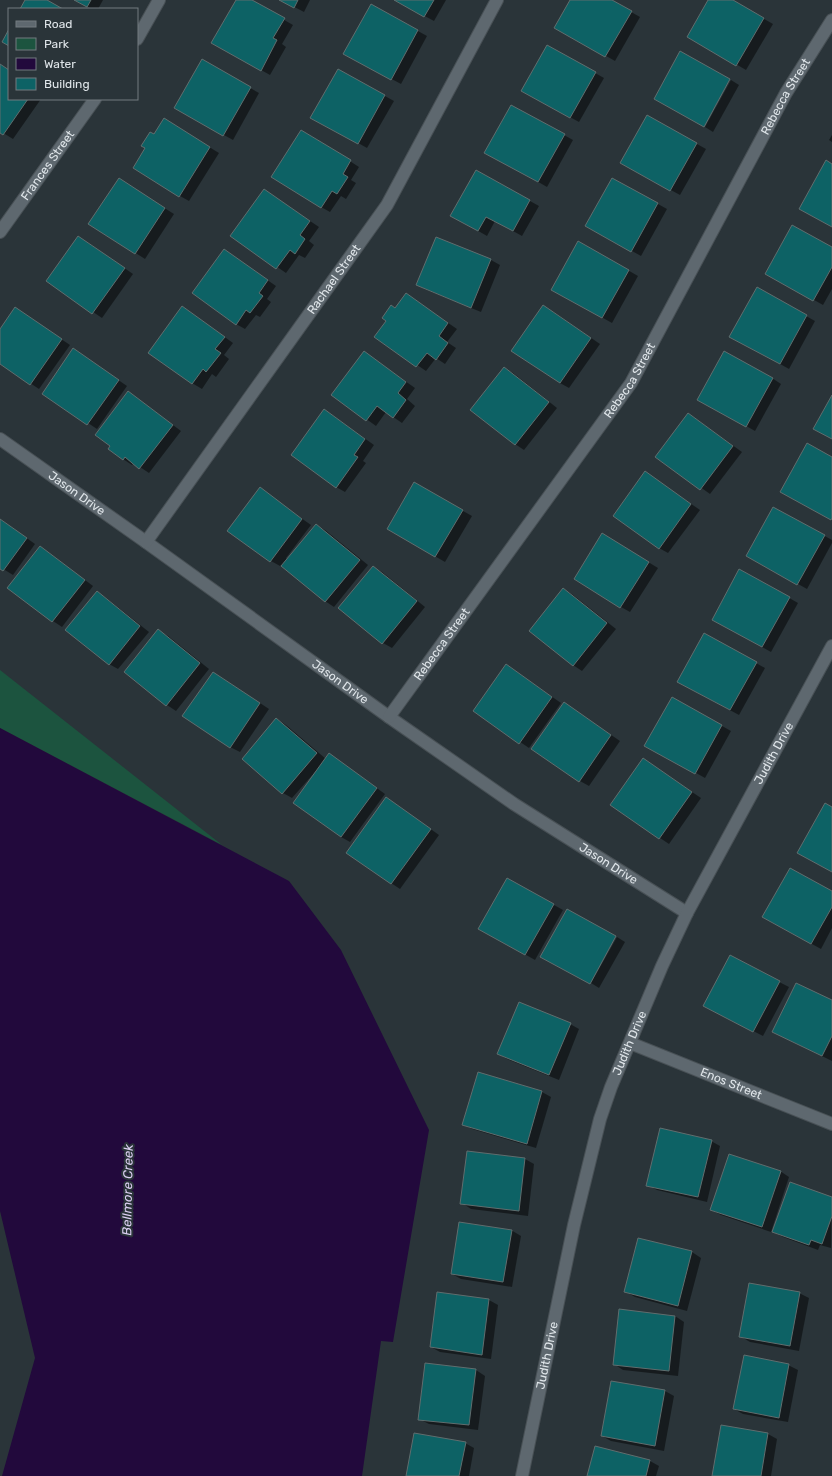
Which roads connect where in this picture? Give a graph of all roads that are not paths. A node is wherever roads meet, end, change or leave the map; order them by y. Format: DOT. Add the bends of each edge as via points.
graph roads {
  1 [pos="159,0"];
  2 [pos="497,0"];
  3 [pos="832,20"];
  4 [pos="138,37"];
  5 [pos="93,100"];
  6 [pos="0,232"];
  7 [pos="0,439"];
  8 [pos="146,542"];
  9 [pos="832,646"];
  10 [pos="389,717"];
  11 [pos="687,914"];
  12 [pos="630,1043"];
  13 [pos="832,1124"];
  14 [pos="522,1476"];
  1 -- 4 [label="street"];
  2 -- 8 [label="street, Rachael Street" via="387,205"];
  3 -- 10 [label="street, Rebecca Street" via="786,93 631,383"];
  5 -- 6 [label="street, Frances Street"];
  7 -- 8 [label="street, Jason Drive"];
  8 -- 10 [label="street, Jason Drive"];
  9 -- 11 [label="street, Judith Drive"];
  10 -- 11 [label="street, Jason Drive" via="514,804"];
  11 -- 12 [label="street, Judith Drive"];
  12 -- 13 [label="street, Enos Street"];
  12 -- 14 [label="street, Judith Drive" via="600,1119 574,1225"];
}
